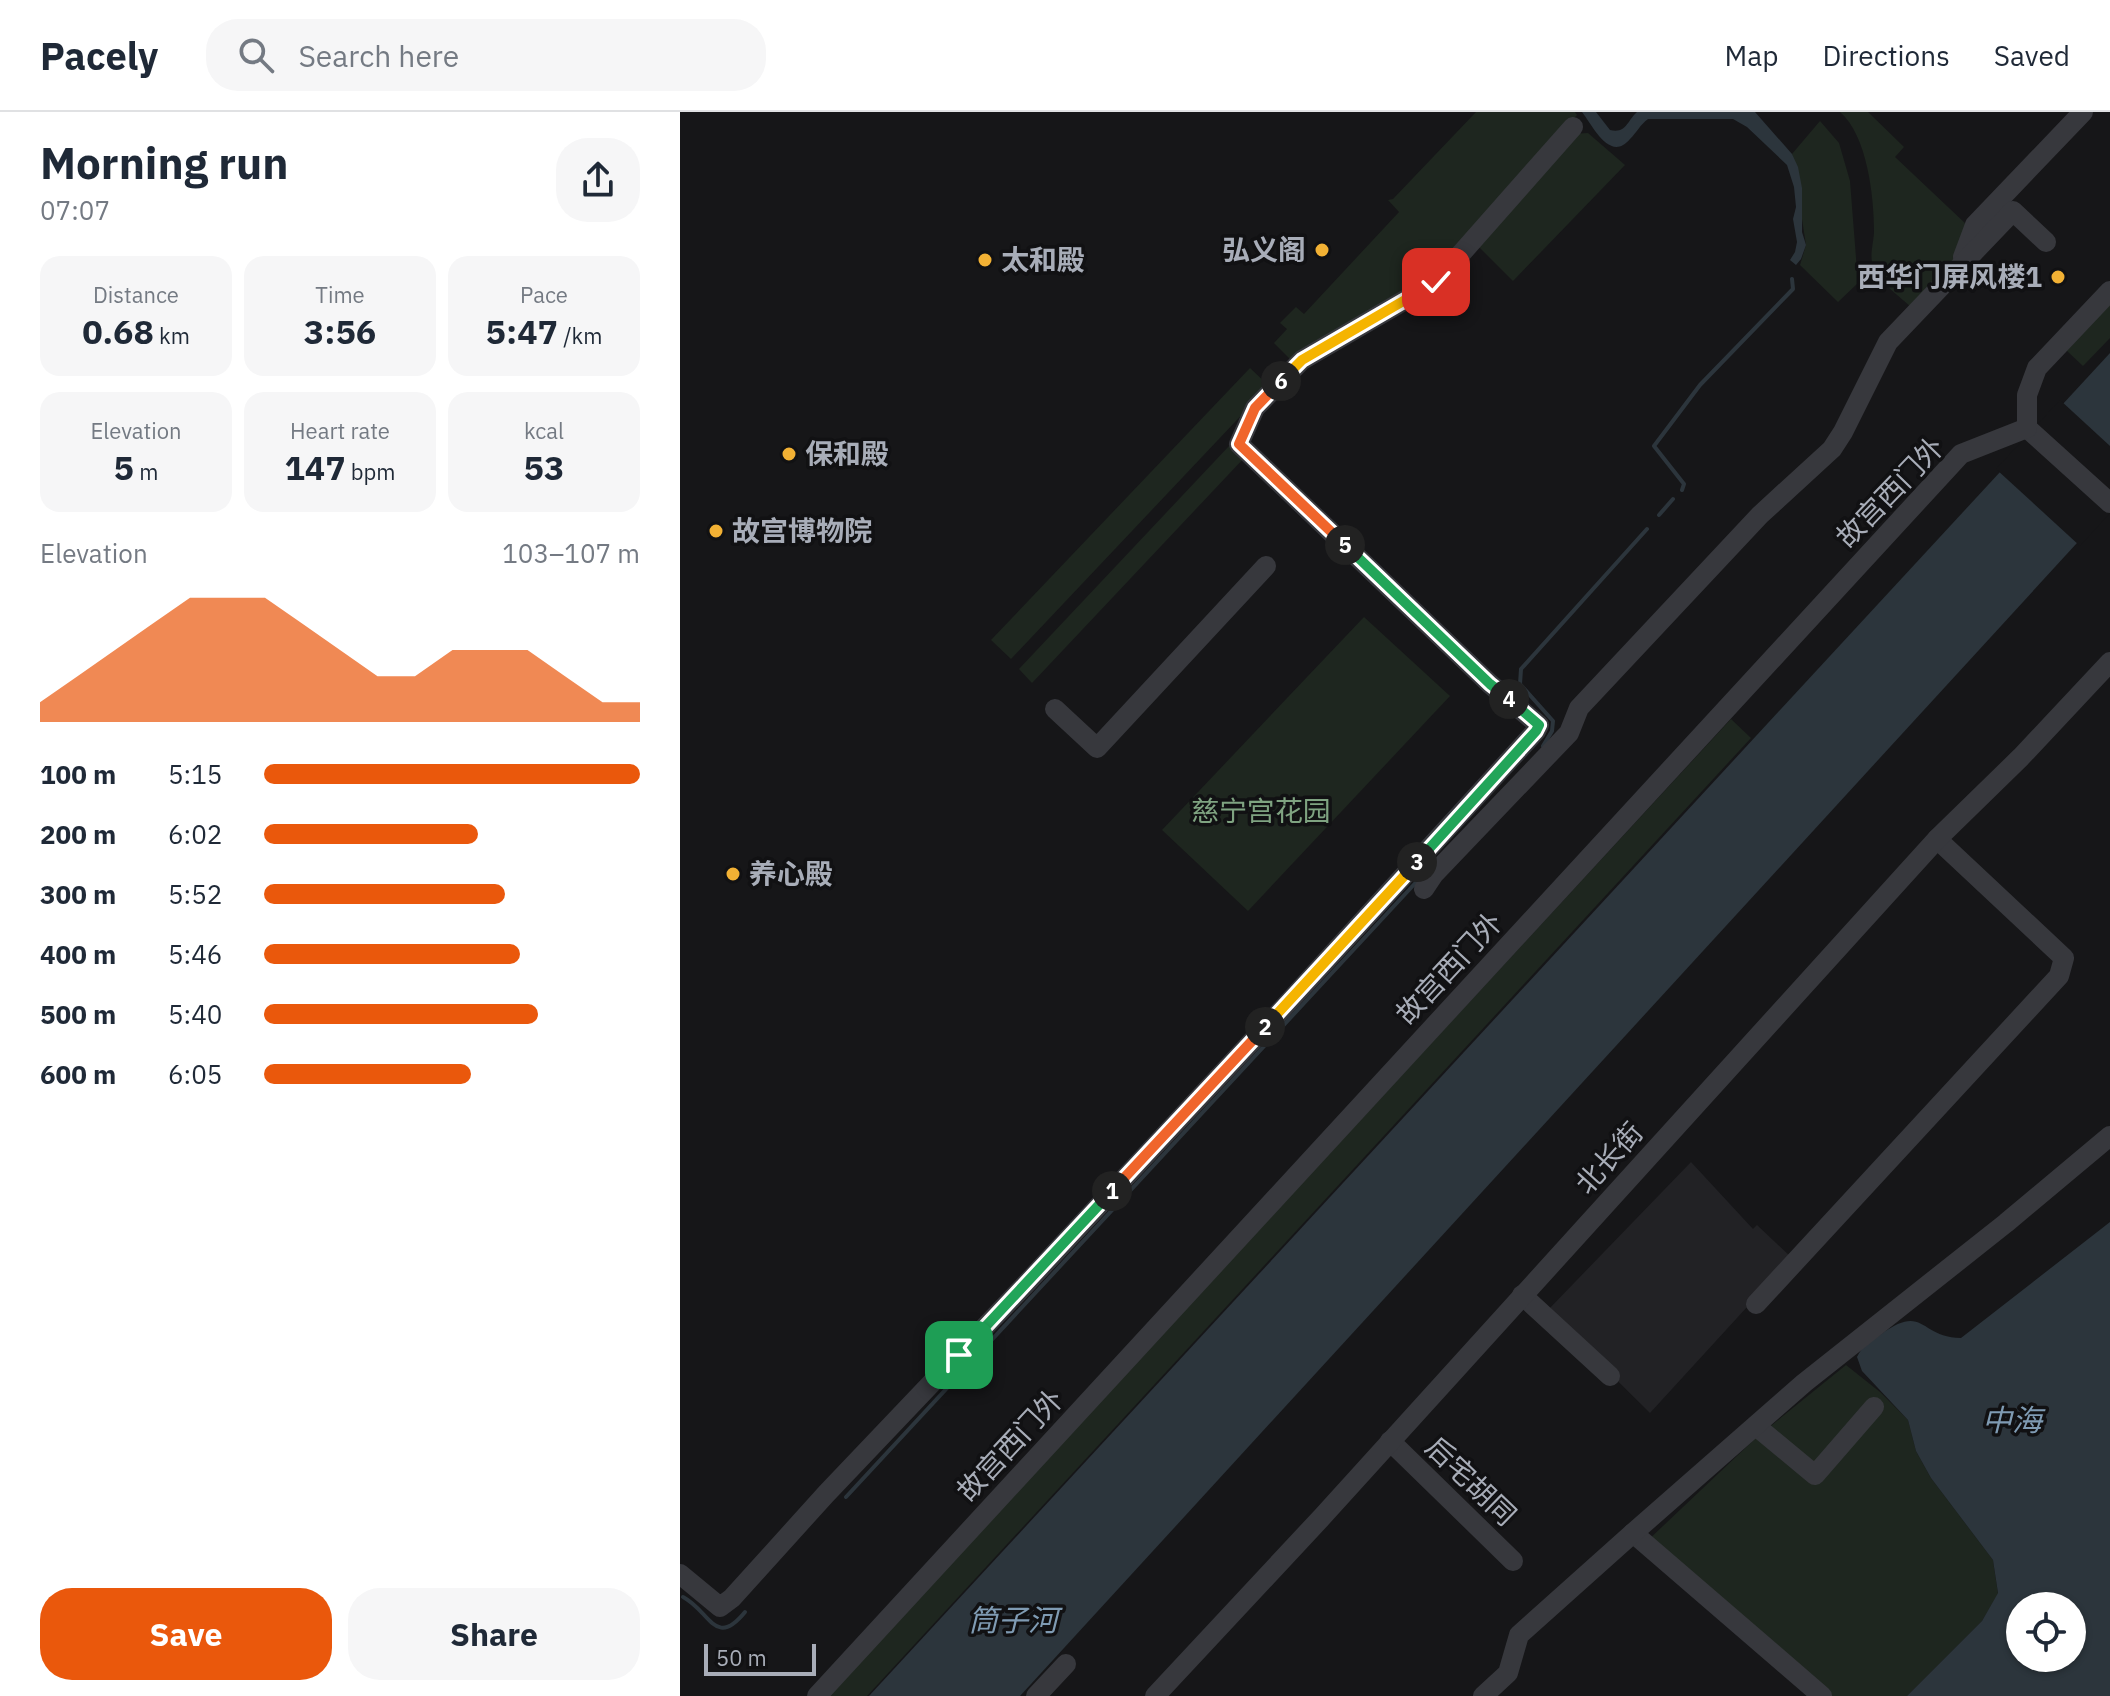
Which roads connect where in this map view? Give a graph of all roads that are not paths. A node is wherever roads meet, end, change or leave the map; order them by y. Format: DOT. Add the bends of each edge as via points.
graph roads {
  1 [pos="2083,112"];
  2 [pos="1573,127"];
  3 [pos="2046,242"];
  4 [pos="1958,268"];
  5 [pos="2110,291"];
  6 [pos="2027,428"];
  7 [pos="2110,503"];
  8 [pos="1266,566"];
  9 [pos="2110,662"];
  10 [pos="1055,709"];
  11 [pos="1937,839"];
  12 [pos="1424,889"];
  13 [pos="2110,1136"];
  14 [pos="1522,1295"];
  15 [pos="1756,1304"];
  16 [pos="1610,1376"];
  17 [pos="1874,1407"];
  18 [pos="1756,1426"];
  19 [pos="1390,1441"];
  20 [pos="1633,1533"];
  21 [pos="1513,1561"];
  22 [pos="680,1574"];
  23 [pos="1066,1664"];
  24 [pos="817,1696"];
  25 [pos="1036,1696"];
  26 [pos="1155,1696"];
  27 [pos="1483,1696"];
  28 [pos="1822,1696"];
  1 -- 4 [label="street" via="1975,225"];
  2 -- 22 [label="street" via="1436,282 1302,360 1255,408 1239,444 1529,715 1539,725 1536,731 732,1598 720,1607"];
  3 -- 4 [label="street" via="2013,211"];
  4 -- 12 [label="street" via="1888,342 1832,449 1760,515 1579,708 1569,733"];
  5 -- 6 [label="street" via="2037,368 2027,395"];
  6 -- 7 [label="street"];
  6 -- 24 [label="street, 故宫西门外" via="1961,454"];
  8 -- 10 [label="street" via="1097,748"];
  9 -- 11 [label="street, 北长街"];
  11 -- 14 [label="street, 北长街"];
  11 -- 15 [label="street" via="2064,958 2059,976"];
  13 -- 18 [label="street"];
  14 -- 16 [label="street"];
  14 -- 19 [label="street, 北长街"];
  17 -- 18 [label="street" via="1815,1475"];
  18 -- 20 [label="street"];
  19 -- 21 [label="street, 后宅胡同"];
  19 -- 26 [label="street, 北长街"];
  20 -- 27 [label="street" via="1519,1635 1508,1673"];
  20 -- 28 [label="street"];
  23 -- 25 [label="street"];
}
